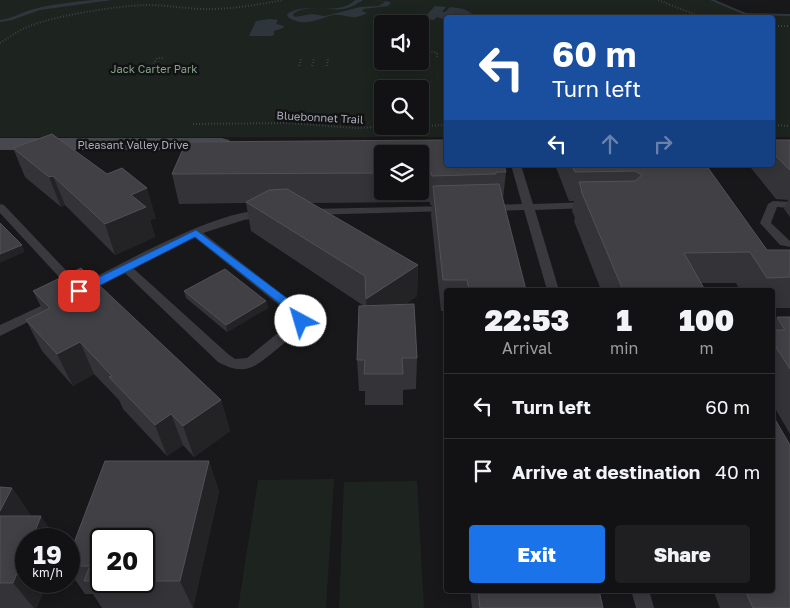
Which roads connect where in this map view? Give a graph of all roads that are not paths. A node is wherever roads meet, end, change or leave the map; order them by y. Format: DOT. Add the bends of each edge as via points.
graph roads {
  1 [pos="0,144"];
  2 [pos="239,144"];
  3 [pos="517,167"];
  4 [pos="597,205"];
  5 [pos="790,205"];
  6 [pos="0,207"];
  7 [pos="528,207"];
  8 [pos="480,208"];
  9 [pos="461,209"];
  10 [pos="296,213"];
  11 [pos="278,214"];
  12 [pos="196,233"];
  13 [pos="790,244"];
  14 [pos="126,268"];
  15 [pos="551,288"];
  16 [pos="71,296"];
  17 [pos="1,328"];
  18 [pos="641,593"];
  19 [pos="645,608"];
  1 -- 2 [label="street, Pleasant Valley Drive"];
  3 -- 7 [label="lane"];
  4 -- 7 [label="lane"];
  5 -- 13 [label="lane" via="772,204 765,223 784,243"];
  6 -- 16 [label="lane"];
  7 -- 8 [label="lane"];
  7 -- 15 [label="lane"];
  9 -- 10 [label="lane"];
  11 -- 12 [label="lane" via="241,217"];
  12 -- 14 [label="lane"];
  12 -- 14 [label="lane" via="300,315 301,321 250,363 233,364 223,358"];
  14 -- 16 [label="lane"];
  16 -- 17 [label="lane"];
  18 -- 19 [label="lane"];
}
